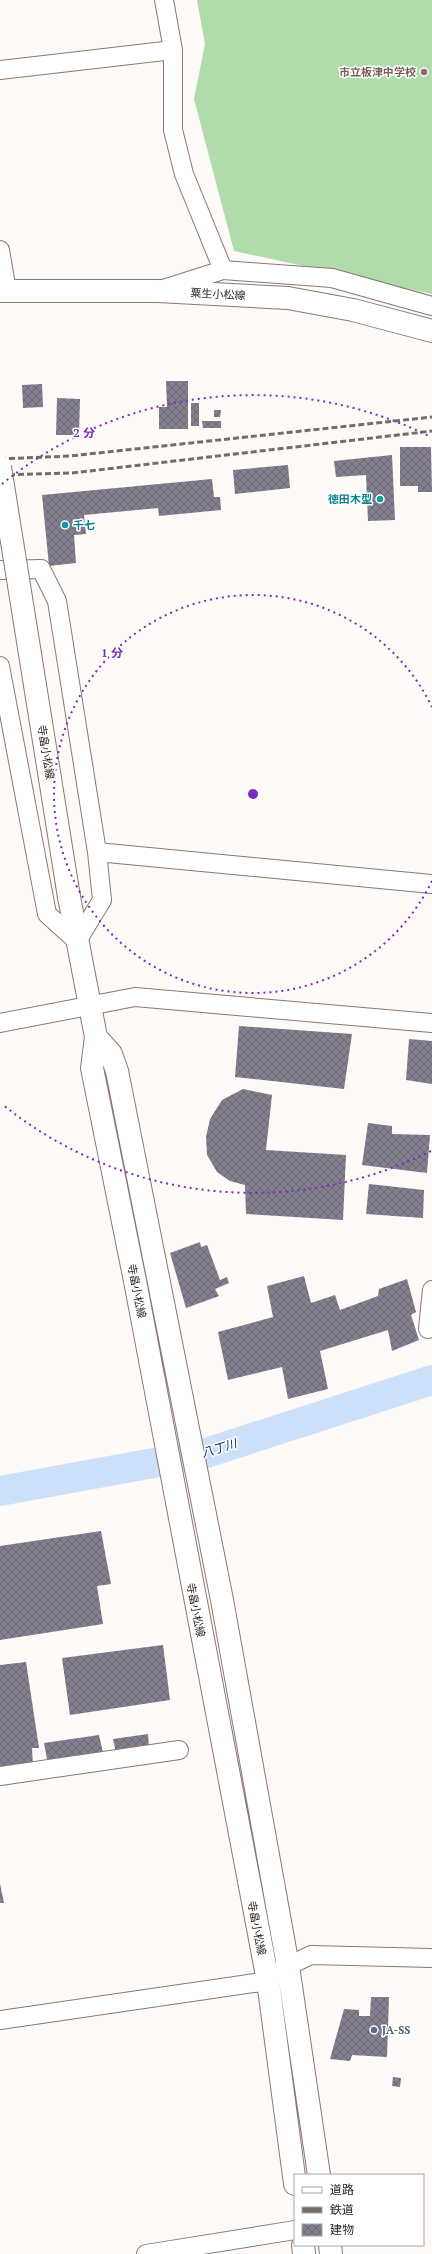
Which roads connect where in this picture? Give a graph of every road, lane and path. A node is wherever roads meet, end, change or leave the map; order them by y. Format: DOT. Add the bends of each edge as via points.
graph roads {
  1 [pos="164,0"];
  2 [pos="173,50"];
  3 [pos="0,70"];
  4 [pos="0,250"];
  5 [pos="223,270"];
  6 [pos="3,291"];
  7 [pos="158,291"];
  8 [pos="432,306"];
  9 [pos="432,331"];
  10 [pos="0,466"];
  11 [pos="0,570"];
  12 [pos="0,666"];
  13 [pos="97,852"];
  14 [pos="432,884"];
  15 [pos="77,941"];
  16 [pos="89,1007"];
  17 [pos="0,1023"];
  18 [pos="432,1023"];
  19 [pos="96,1037"];
  20 [pos="432,1290"];
  21 [pos="428,1329"];
  22 [pos="179,1750"];
  23 [pos="0,1776"];
  24 [pos="432,1958"];
  25 [pos="288,1966"];
  26 [pos="268,1981"];
  27 [pos="0,2020"];
  28 [pos="319,2174"];
  29 [pos="294,2176"];
  30 [pos="294,2230"];
  31 [pos="146,2254"];
  1 -- 2 [label="street"];
  2 -- 3 [label="street"];
  2 -- 5 [label="street" via="173,130 184,174"];
  4 -- 6 [label="street"];
  5 -- 7 [label="street"];
  5 -- 8 [label="street" via="332,278"];
  6 -- 7 [label="main road, 粟生小松線"];
  7 -- 9 [label="main road, 粟生小松線" via="288,298 353,310"];
  10 -- 15 [label="main road, 寺畠小松線, bridge"];
  11 -- 13 [label="street" via="41,569 57,601"];
  12 -- 15 [label="street" via="47,914"];
  13 -- 14 [label="street"];
  13 -- 15 [label="street" via="102,900"];
  15 -- 16 [label="main road, 寺畠小松線"];
  16 -- 17 [label="street"];
  16 -- 18 [label="street" via="135,997"];
  16 -- 19 [label="main road, 寺畠小松線"];
  19 -- 25 [label="main road, 寺畠小松線" via="111,1054 117,1071 222,1600"];
  19 -- 26 [label="main road, 寺畠小松線" via="92,1068"];
  20 -- 21 [label="street"];
  22 -- 23 [label="street"];
  24 -- 25 [label="street" via="311,1955"];
  25 -- 26 [label="street"];
  25 -- 28 [label="main road, 寺畠小松線"];
  26 -- 27 [label="street"];
  26 -- 29 [label="main road, 寺畠小松線"];
  30 -- 31 [label="street"];
}
